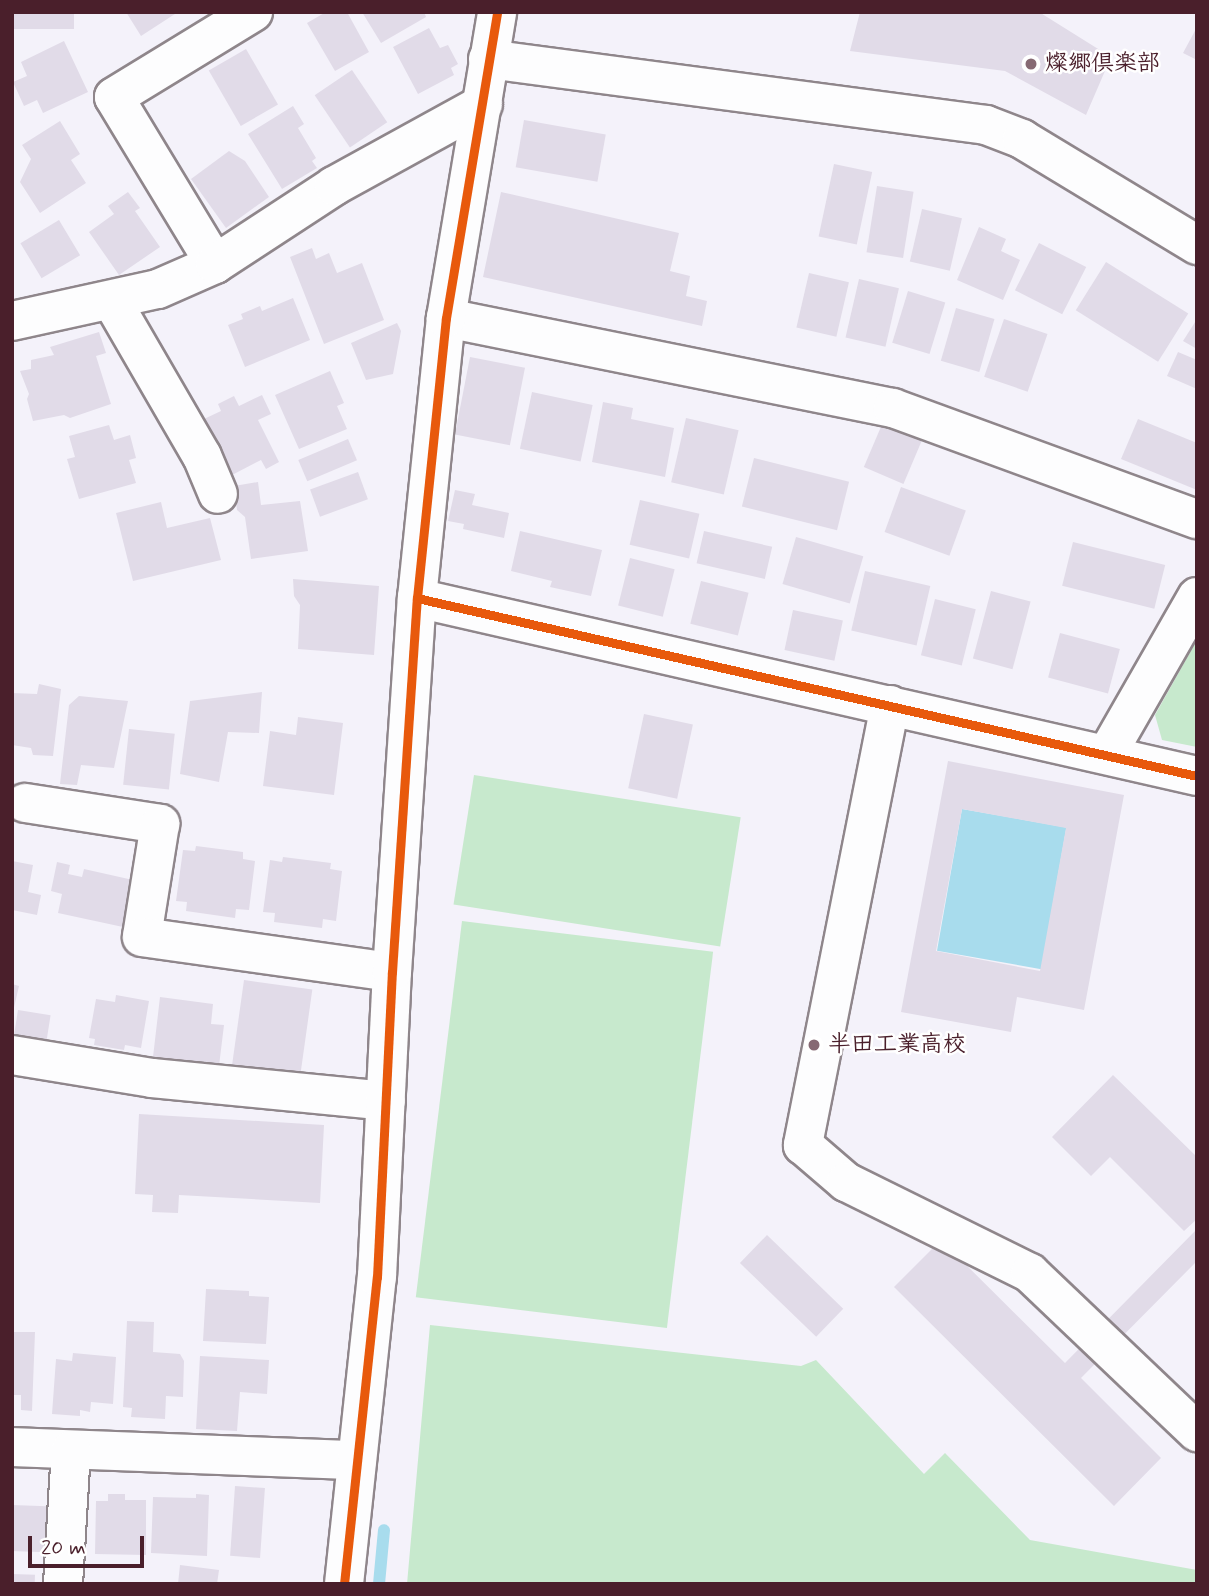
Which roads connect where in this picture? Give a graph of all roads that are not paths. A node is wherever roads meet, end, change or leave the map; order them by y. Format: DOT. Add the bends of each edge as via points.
graph roads {
  1 [pos="253,12"];
  2 [pos="497,12"];
  3 [pos="488,59"];
  4 [pos="483,104"];
  5 [pos="1197,245"];
  6 [pos="215,264"];
  7 [pos="112,300"];
  8 [pos="446,318"];
  9 [pos="12,321"];
  10 [pos="218,494"];
  11 [pos="1197,519"];
  12 [pos="417,597"];
  13 [pos="1197,597"];
  14 [pos="890,705"];
  15 [pos="1107,754"];
  16 [pos="1197,776"];
  17 [pos="25,803"];
  18 [pos="392,972"];
  19 [pos="12,1055"];
  20 [pos="386,1101"];
  21 [pos="1197,1432"];
  22 [pos="12,1447"];
  23 [pos="71,1450"];
  24 [pos="357,1460"];
  25 [pos="64,1584"];
  26 [pos="344,1584"];
  1 -- 6 [label="street" via="114,97"];
  2 -- 3 [label="street"];
  3 -- 4 [label="street"];
  3 -- 5 [label="street" via="986,125 1022,139"];
  4 -- 6 [label="street" via="334,186"];
  4 -- 8 [label="street"];
  6 -- 7 [label="street" via="158,289"];
  7 -- 9 [label="street"];
  7 -- 10 [label="street" via="202,456"];
  8 -- 11 [label="street" via="892,408"];
  8 -- 12 [label="street"];
  12 -- 14 [label="street"];
  12 -- 18 [label="street"];
  13 -- 15 [label="street"];
  14 -- 15 [label="street"];
  14 -- 21 [label="street" via="803,1145 846,1182 1030,1273"];
  15 -- 16 [label="street"];
  17 -- 18 [label="street" via="160,824 142,937"];
  18 -- 20 [label="street"];
  19 -- 20 [label="street" via="152,1078"];
  20 -- 24 [label="street" via="377,1277"];
  22 -- 23 [label="street"];
  23 -- 24 [label="street"];
  23 -- 25 [label="street"];
  24 -- 26 [label="street"];
}
